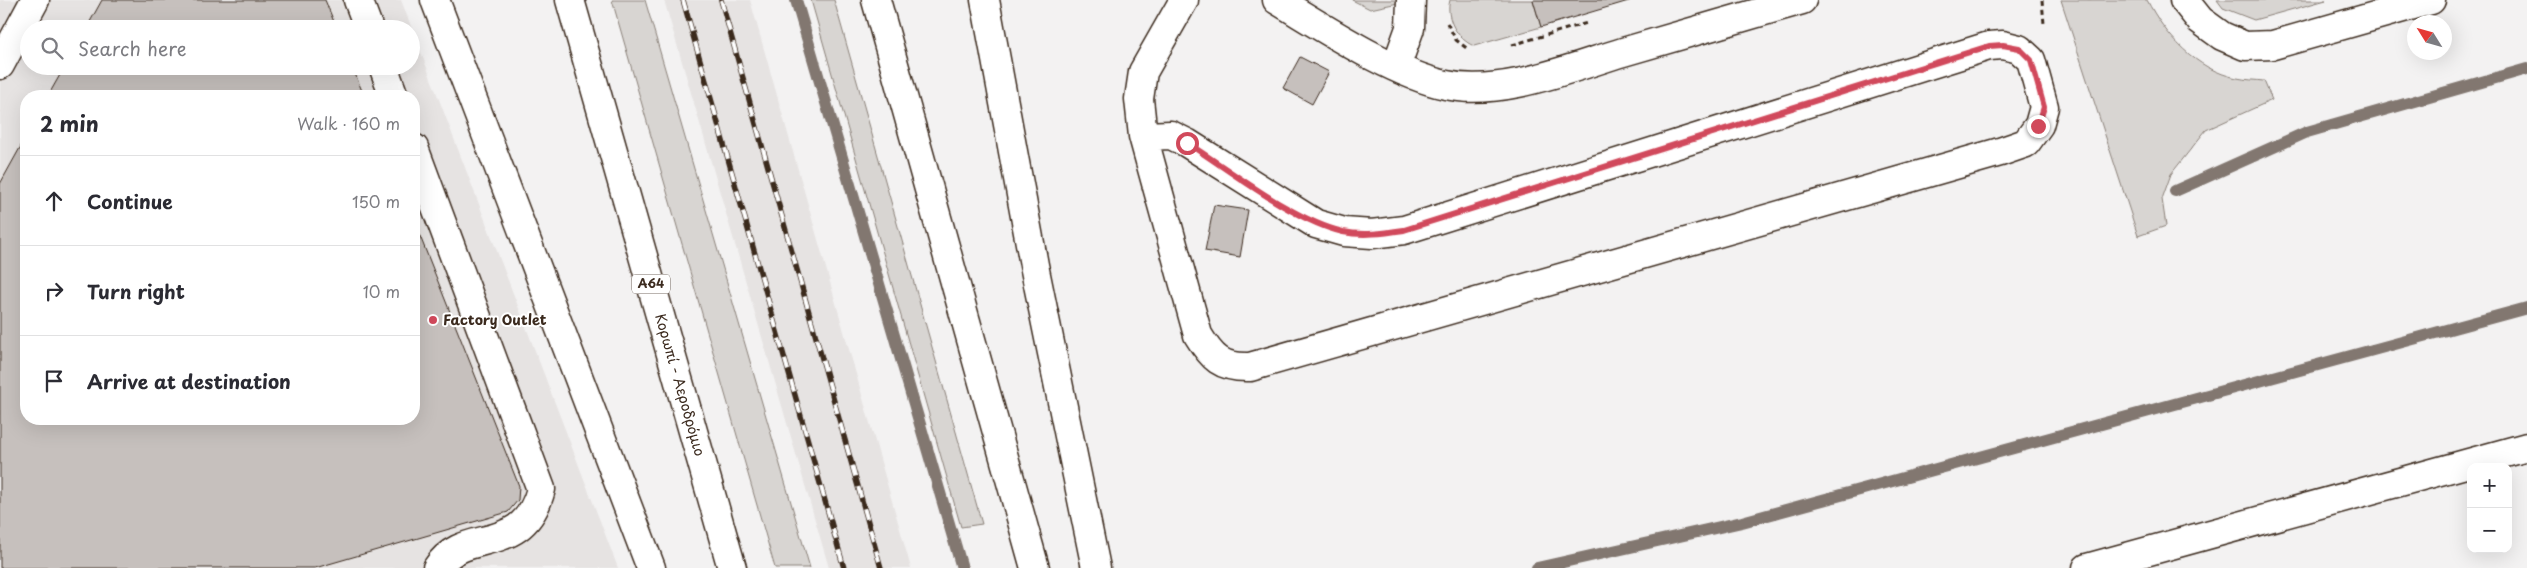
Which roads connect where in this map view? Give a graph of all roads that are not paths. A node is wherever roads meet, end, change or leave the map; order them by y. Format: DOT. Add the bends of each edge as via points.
graph roads {
  1 [pos="35,0"];
  2 [pos="358,0"];
  3 [pos="435,0"];
  4 [pos="570,0"];
  5 [pos="876,0"];
  6 [pos="985,0"];
  7 [pos="1184,0"];
  8 [pos="1277,0"];
  9 [pos="1411,0"];
  10 [pos="1802,0"];
  11 [pos="2184,0"];
  12 [pos="2431,0"];
  13 [pos="24,20"];
  14 [pos="366,20"];
  15 [pos="20,27"];
  16 [pos="0,64"];
  17 [pos="1396,67"];
  18 [pos="386,75"];
  19 [pos="392,90"];
  20 [pos="1143,136"];
  21 [pos="420,164"];
  22 [pos="2527,446"];
  23 [pos="437,568"];
  24 [pos="651,568"];
  25 [pos="732,568"];
  26 [pos="1035,568"];
  27 [pos="1096,568"];
  28 [pos="2087,568"];
  1 -- 13 [label="main road"];
  2 -- 14 [label="main road"];
  3 -- 24 [label="main road"];
  4 -- 25 [label="main road, Κορωπί - Αεροδρόμιο / Α64"];
  5 -- 26 [label="main road"];
  6 -- 27 [label="main road" via="1034,265"];
  7 -- 20 [label="main road" via="1143,72 1138,100"];
  8 -- 17 [label="main road"];
  9 -- 17 [label="main road" via="1410,28"];
  10 -- 17 [label="main road" via="1532,79 1481,89 1439,84"];
  11 -- 12 [label="main road" via="2200,20 2222,36 2245,46 2273,44"];
  15 -- 16 [label="main road"];
  18 -- 19 [label="main road"];
  20 -- 20 [label="main road" via="1198,335 1208,352 1219,361 1233,367 1250,367 2000,152 2026,143 2038,126 2044,107 2031,60 2019,48 1989,46 1404,230 1372,234 1344,232 1316,224 1187,143 1170,135"];
  21 -- 23 [label="main road" via="541,489 538,503 519,528 504,536 453,551"];
  22 -- 28 [label="main road"];
}
